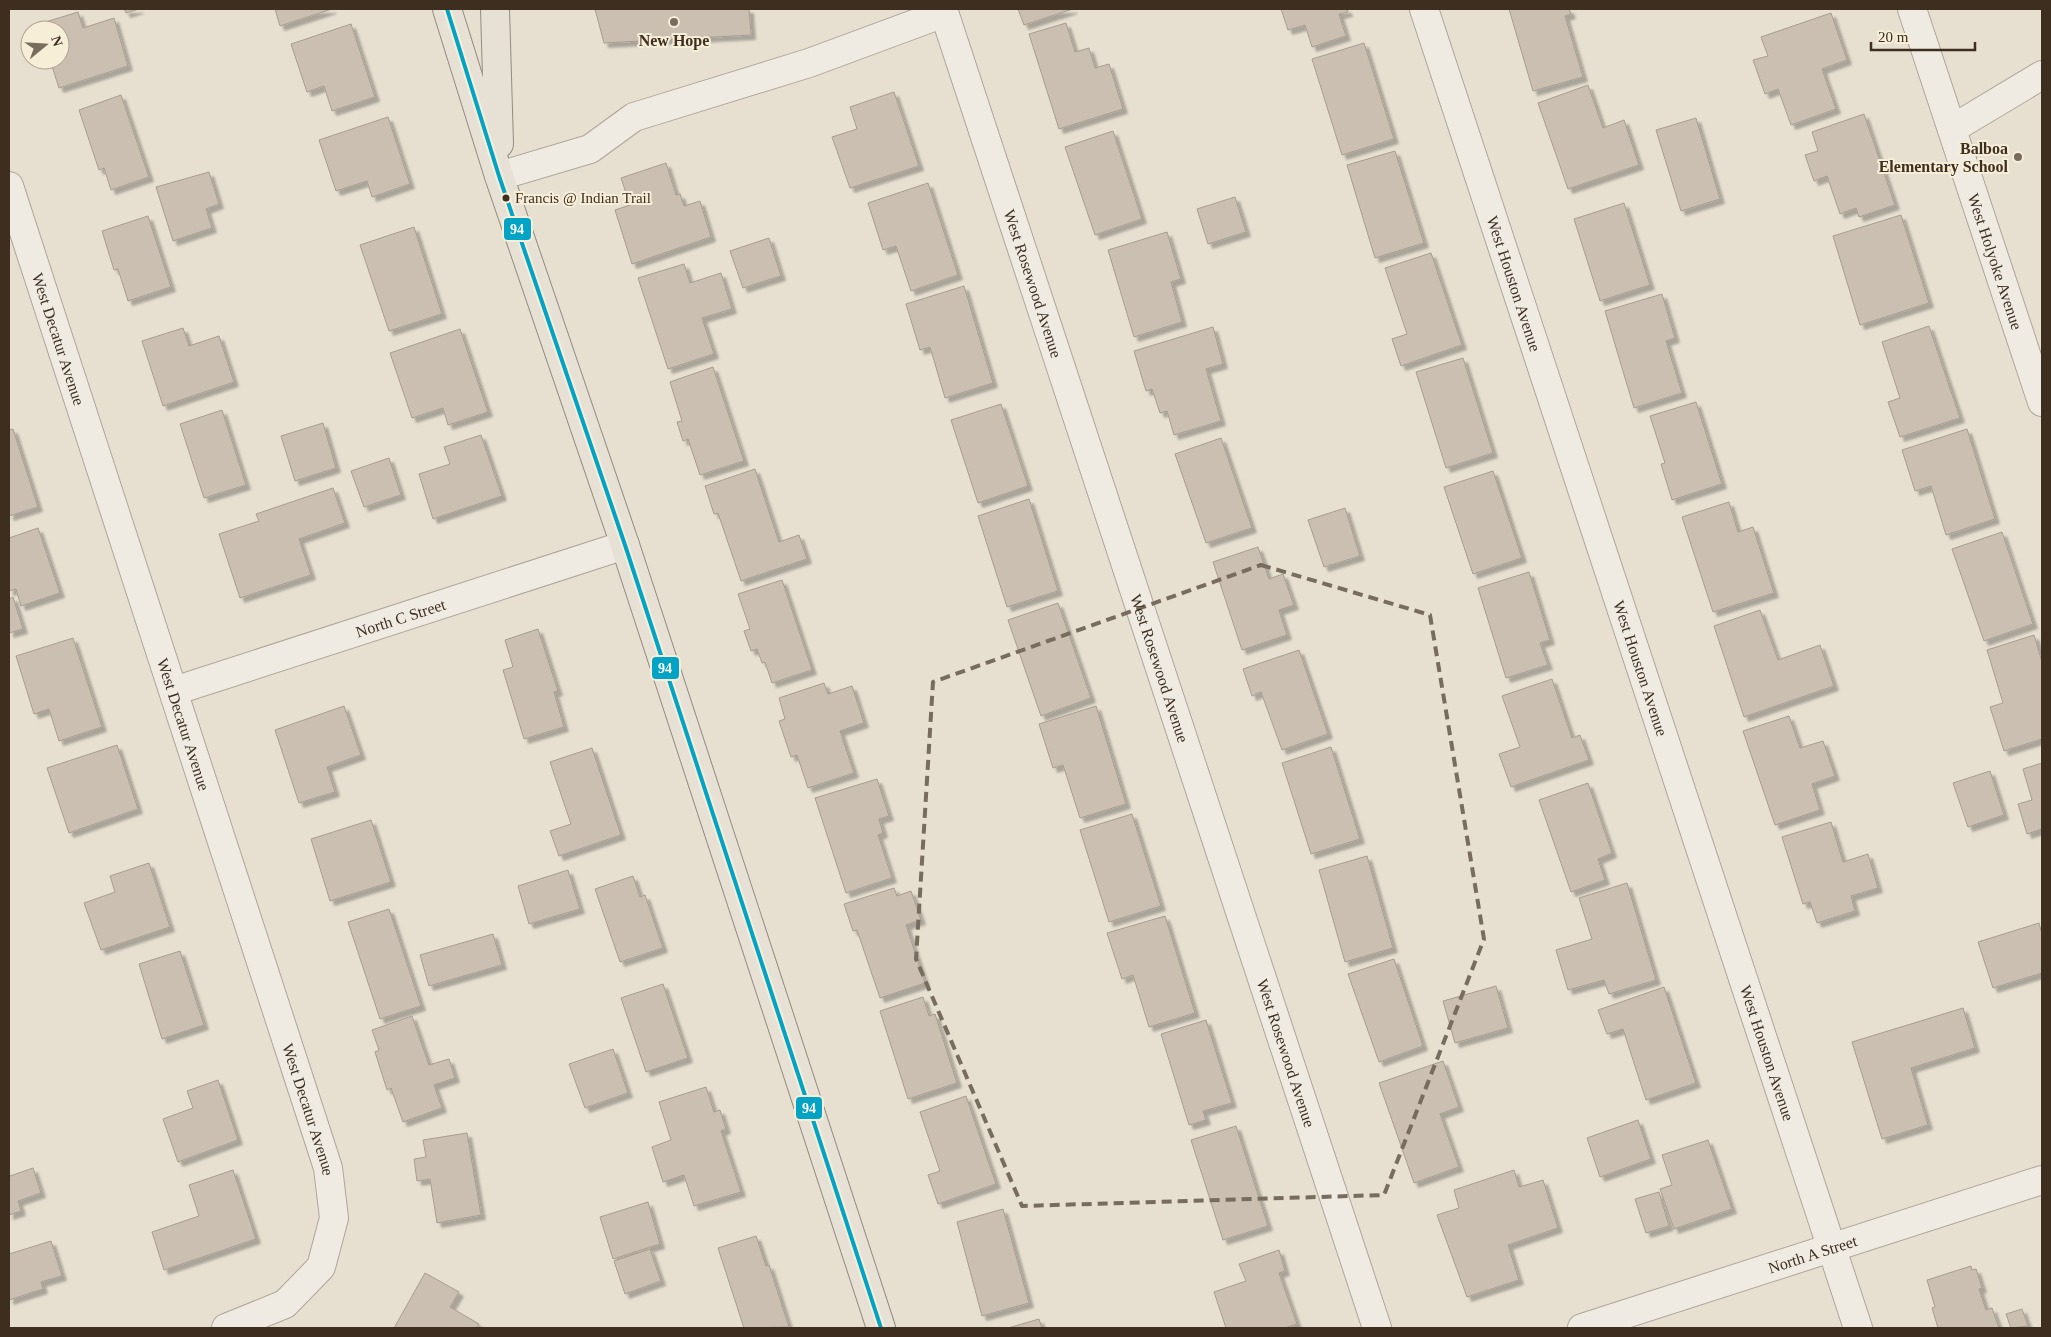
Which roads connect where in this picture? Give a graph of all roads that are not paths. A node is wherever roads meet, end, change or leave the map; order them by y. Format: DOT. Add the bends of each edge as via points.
graph roads {
  1 [pos="447,9"];
  2 [pos="495,9"];
  3 [pos="1424,9"];
  4 [pos="1912,9"];
  5 [pos="944,11"];
  6 [pos="2042,75"];
  7 [pos="1952,129"];
  8 [pos="500,176"];
  9 [pos="9,186"];
  10 [pos="2042,402"];
  11 [pos="625,545"];
  12 [pos="174,691"];
  13 [pos="2042,1180"];
  14 [pos="1832,1247"];
  15 [pos="226,1328"];
  16 [pos="881,1328"];
  17 [pos="1377,1328"];
  18 [pos="1582,1328"];
  19 [pos="1858,1328"];
  1 -- 8 [label="main road"];
  2 -- 8 [label="main road"];
  3 -- 14 [label="street, West Houston Avenue"];
  4 -- 7 [label="street, West Holyoke Avenue"];
  5 -- 8 [label="street" via="809,63 634,117 590,149"];
  5 -- 17 [label="street, West Rosewood Avenue"];
  6 -- 7 [label="street"];
  7 -- 10 [label="street, West Holyoke Avenue"];
  8 -- 11 [label="main road"];
  9 -- 12 [label="street, West Decatur Avenue"];
  11 -- 12 [label="street, North C Street"];
  11 -- 16 [label="main road"];
  12 -- 15 [label="street, West Decatur Avenue" via="328,1168 334,1218 321,1267 285,1304"];
  13 -- 14 [label="street, North A Street"];
  14 -- 18 [label="street, North A Street"];
  14 -- 19 [label="street, West Houston Avenue"];
}
